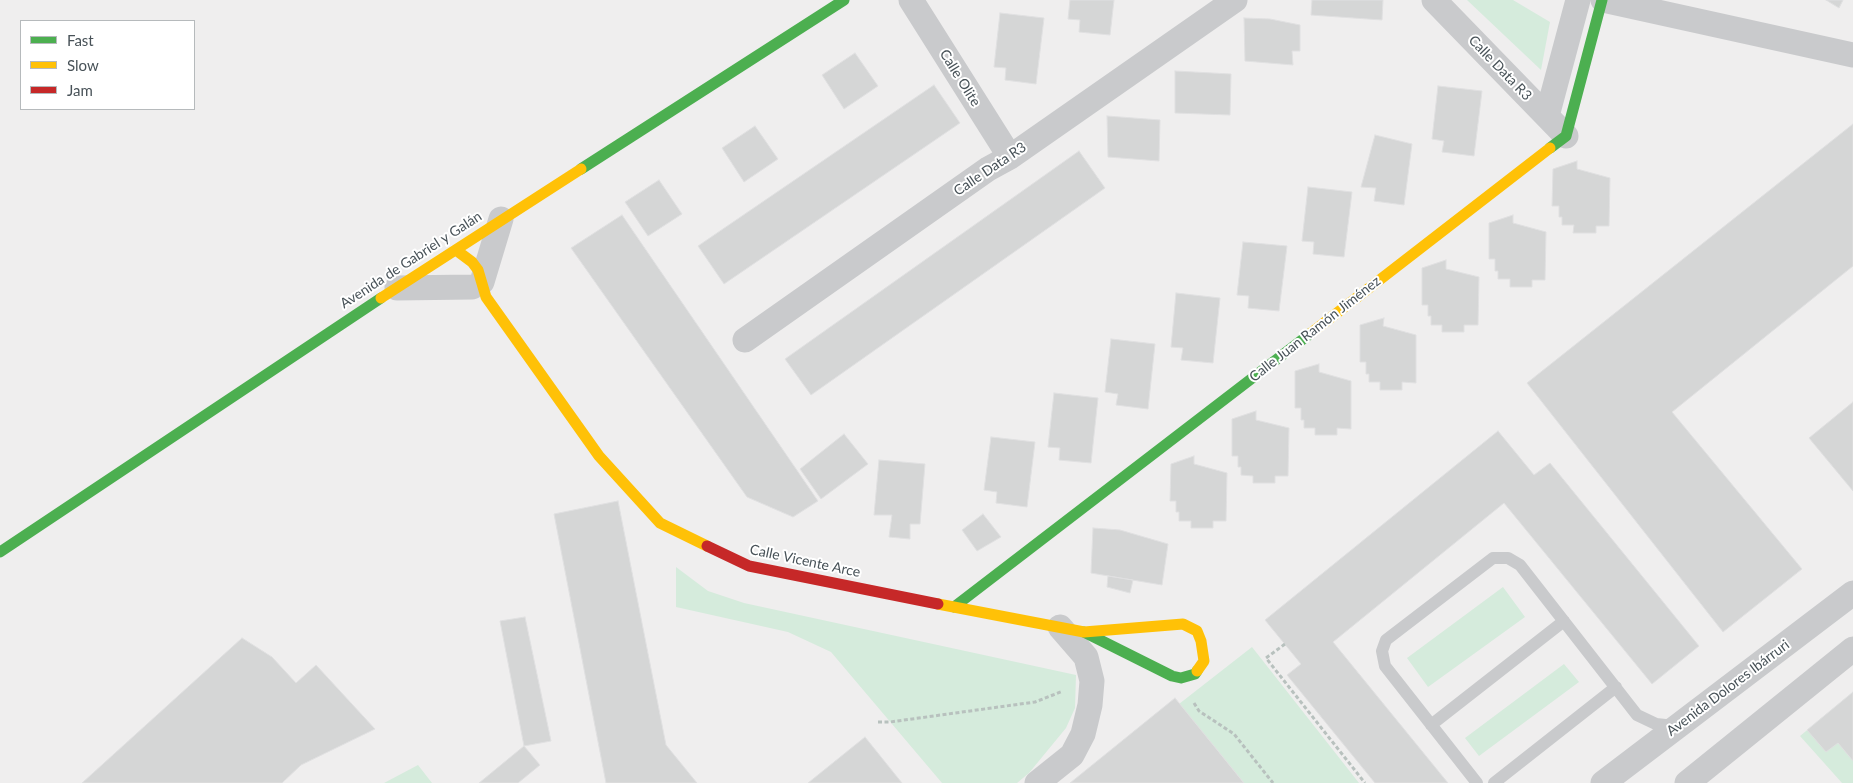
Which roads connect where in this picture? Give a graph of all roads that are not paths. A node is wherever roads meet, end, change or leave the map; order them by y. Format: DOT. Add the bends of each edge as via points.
graph roads {
  1 [pos="844,0"];
  2 [pos="911,0"];
  3 [pos="1235,0"];
  4 [pos="1434,0"];
  5 [pos="1578,0"];
  6 [pos="1602,0"];
  7 [pos="1853,55"];
  8 [pos="1546,116"];
  9 [pos="1566,136"];
  10 [pos="1010,156"];
  11 [pos="501,219"];
  12 [pos="456,250"];
  13 [pos="397,288"];
  14 [pos="480,289"];
  15 [pos="745,340"];
  16 [pos="0,552"];
  17 [pos="1853,593"];
  18 [pos="954,607"];
  19 [pos="1564,621"];
  20 [pos="1072,630"];
  21 [pos="1853,649"];
  22 [pos="1616,687"];
  23 [pos="1431,724"];
  24 [pos="1677,726"];
  25 [pos="1037,783"];
  26 [pos="1477,783"];
  27 [pos="1494,783"];
  28 [pos="1603,783"];
  29 [pos="1686,783"];
  1 -- 11 [label="street, Avenida de Gabriel y Galán"];
  2 -- 10 [label="street, Calle Olite"];
  3 -- 10 [label="street, Calle Data R3"];
  4 -- 8 [label="street, Calle Data R3"];
  5 -- 8 [label="street"];
  6 -- 7 [label="street"];
  6 -- 9 [label="street"];
  8 -- 9 [label="street, Calle Data R3"];
  9 -- 18 [label="street, Calle Juan Ramón Jiménez"];
  10 -- 15 [label="street, Calle Data R3"];
  11 -- 12 [label="street, Avenida de Gabriel y Galán"];
  11 -- 14 [label="street"];
  12 -- 13 [label="street, Avenida de Gabriel y Galán"];
  12 -- 14 [label="street" via="462,278"];
  13 -- 14 [label="street"];
  13 -- 16 [label="street, Avenida de Gabriel y Galán"];
  14 -- 18 [label="street, Calle Vicente Arce" via="599,456 660,524 749,566"];
  17 -- 24 [label="street, Avenida Dolores Ibárruri"];
  18 -- 20 [label="street, Calle Vicente Arce"];
  19 -- 22 [label="lane"];
  19 -- 23 [label="lane"];
  19 -- 23 [label="lane" via="1520,565 1508,558 1493,558 1386,640 1382,651 1385,666"];
  20 -- 20 [label="street" via="1180,678 1195,674 1204,661 1196,631 1183,624"];
  20 -- 25 [label="street" via="1086,657 1092,681 1090,705 1083,734 1072,754"];
  21 -- 29 [label="street"];
  22 -- 24 [label="lane" via="1637,715 1656,724"];
  22 -- 27 [label="lane"];
  23 -- 26 [label="lane"];
  24 -- 28 [label="street, Avenida Dolores Ibárruri"];
}
